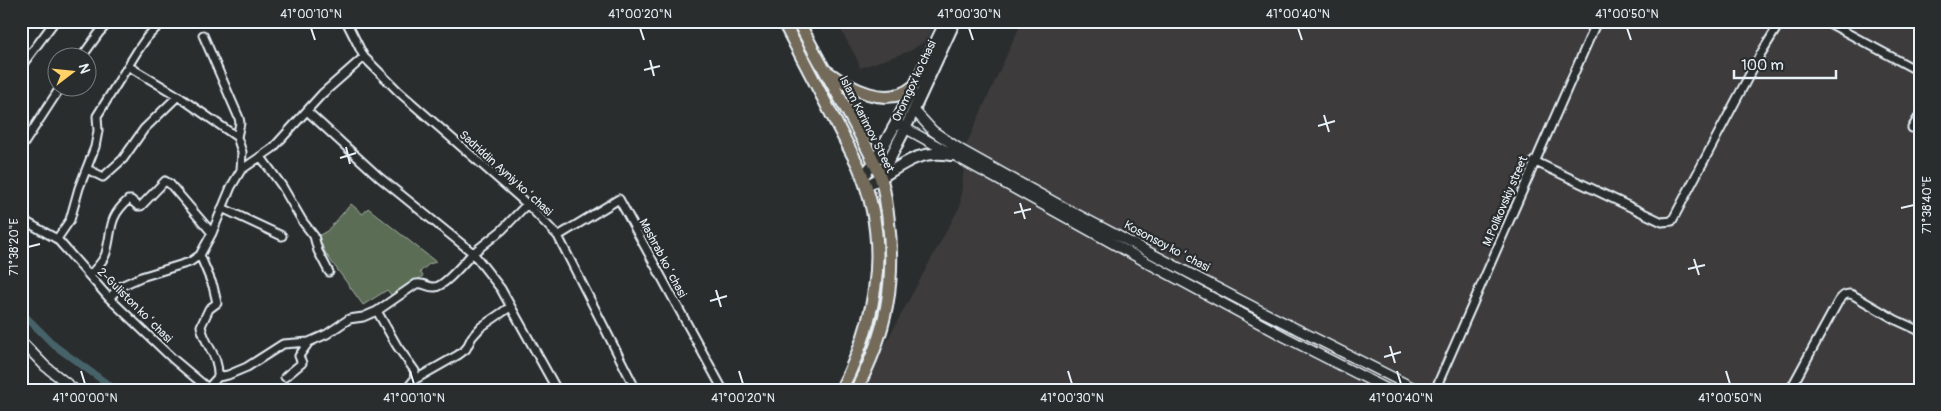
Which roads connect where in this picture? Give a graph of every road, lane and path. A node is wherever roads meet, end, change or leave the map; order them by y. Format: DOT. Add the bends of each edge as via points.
graph roads {
  1 [pos="55,21"];
  2 [pos="110,21"];
  3 [pos="163,21"];
  4 [pos="346,21"];
  5 [pos="783,21"];
  6 [pos="798,21"];
  7 [pos="946,21"];
  8 [pos="955,21"];
  9 [pos="1597,21"];
  10 [pos="1781,21"];
  11 [pos="1825,21"];
  12 [pos="203,35"];
  13 [pos="88,48"];
  14 [pos="364,57"];
  15 [pos="22,63"];
  16 [pos="128,66"];
  17 [pos="823,68"];
  18 [pos="1920,72"];
  19 [pos="21,80"];
  20 [pos="913,87"];
  21 [pos="178,96"];
  22 [pos="54,98"];
  23 [pos="914,110"];
  24 [pos="307,111"];
  25 [pos="1920,115"];
  26 [pos="896,123"];
  27 [pos="1912,128"];
  28 [pos="905,129"];
  29 [pos="237,137"];
  30 [pos="21,148"];
  31 [pos="951,155"];
  32 [pos="261,157"];
  33 [pos="1534,161"];
  34 [pos="874,163"];
  35 [pos="87,169"];
  36 [pos="241,170"];
  37 [pos="880,176"];
  38 [pos="865,181"];
  39 [pos="527,204"];
  40 [pos="222,208"];
  41 [pos="21,219"];
  42 [pos="212,233"];
  43 [pos="282,236"];
  44 [pos="558,236"];
  45 [pos="57,239"];
  46 [pos="473,253"];
  47 [pos="200,255"];
  48 [pos="329,272"];
  49 [pos="90,276"];
  50 [pos="109,298"];
  51 [pos="510,306"];
  52 [pos="377,311"];
  53 [pos="1920,331"];
  54 [pos="21,341"];
  55 [pos="309,342"];
  56 [pos="218,377"];
  57 [pos="285,377"];
  58 [pos="414,380"];
  59 [pos="209,389"];
  60 [pos="75,390"];
  61 [pos="406,390"];
  62 [pos="557,390"];
  63 [pos="636,390"];
  64 [pos="723,390"];
  65 [pos="840,390"];
  66 [pos="856,390"];
  67 [pos="1389,390"];
  68 [pos="1418,390"];
  69 [pos="1435,390"];
  70 [pos="1790,390"];
  1 -- 15 [label="street"];
  2 -- 13 [label="street"];
  3 -- 16 [label="street" via="147,37"];
  4 -- 14 [label="street, Sadriddin Ayniy koʻchasi"];
  5 -- 38 [label="main road"];
  6 -- 17 [label="main road, Islam Karimov Street"];
  7 -- 20 [label="main road, Oromgox ko‘chasi"];
  8 -- 23 [label="main road, Oromgox ko‘chasi"];
  9 -- 33 [label="street, M.Polikovskiy street"];
  10 -- 33 [label="street" via="1671,222 1662,222"];
  11 -- 18 [label="street"];
  12 -- 29 [label="street" via="239,118"];
  14 -- 24 [label="street"];
  14 -- 39 [label="street, Sadriddin Ayniy koʻchasi" via="399,92"];
  15 -- 19 [label="street"];
  16 -- 21 [label="street"];
  16 -- 35 [label="street" via="97,116 95,147"];
  17 -- 20 [label="main road" via="848,84 875,95 897,96"];
  17 -- 34 [label="main road, Islam Karimov Street"];
  20 -- 26 [label="main road, Oromgox ko‘chasi"];
  21 -- 29 [label="street"];
  21 -- 35 [label="street" via="144,129 124,159 102,177"];
  22 -- 30 [label="street"];
  23 -- 28 [label="main road, Oromgox ko‘chasi"];
  23 -- 68 [label="street, Kosonsoy koʻchasi" via="933,131 960,150 1263,312"];
  24 -- 32 [label="street"];
  24 -- 46 [label="street" via="379,177"];
  25 -- 27 [label="street"];
  26 -- 28 [label="street, Kosonsoy koʻchasi"];
  26 -- 34 [label="main road, Oromgox ko‘chasi"];
  28 -- 31 [label="street, Kosonsoy koʻchasi"];
  28 -- 37 [label="main road, Oromgox ko‘chasi"];
  29 -- 36 [label="street" via="242,152"];
  31 -- 37 [label="main road" via="925,154"];
  31 -- 67 [label="street, Kosonsoy koʻchasi"];
  32 -- 36 [label="street"];
  32 -- 48 [label="street" via="314,236"];
  33 -- 69 [label="street, M.Polikovskiy street"];
  34 -- 37 [label="main road, Islam Karimov Street"];
  34 -- 38 [label="main road, Oromgox ko‘chasi"];
  35 -- 45 [label="street" via="70,220"];
  36 -- 40 [label="street"];
  37 -- 38 [label="main road"];
  37 -- 66 [label="main road, Islam Karimov Street" via="891,242 891,280 876,346"];
  38 -- 65 [label="main road" via="877,238 873,304 864,338"];
  39 -- 44 [label="street, Sadriddin Ayniy koʻchasi"];
  39 -- 46 [label="street"];
  40 -- 42 [label="street"];
  40 -- 43 [label="street"];
  41 -- 45 [label="street, 2-Guliston koʻchasi"];
  42 -- 47 [label="street"];
  42 -- 49 [label="street" via="166,181 141,206 128,200 117,211 105,256"];
  44 -- 63 [label="street, Sadriddin Ayniy koʻchasi"];
  44 -- 64 [label="street, Mashrab koʻchasi" via="619,199"];
  45 -- 49 [label="street, 2-Guliston koʻchasi"];
  46 -- 51 [label="street"];
  46 -- 52 [label="street" via="441,286 416,284"];
  47 -- 50 [label="street" via="190,262 121,286"];
  47 -- 56 [label="street" via="216,296 217,303 209,309 201,326 218,364"];
  49 -- 50 [label="street, 2-Guliston koʻchasi"];
  50 -- 59 [label="street, 2-Guliston koʻchasi" via="173,360"];
  51 -- 58 [label="street" via="481,327 458,356"];
  51 -- 62 [label="street"];
  52 -- 55 [label="street" via="349,319"];
  52 -- 58 [label="street" via="414,371"];
  53 -- 70 [label="street" via="1853,295 1844,295"];
  54 -- 60 [label="street"];
  55 -- 56 [label="street" via="283,344 247,367"];
  55 -- 57 [label="street" via="299,356 302,363"];
  56 -- 59 [label="street"];
  58 -- 61 [label="street"];
}
